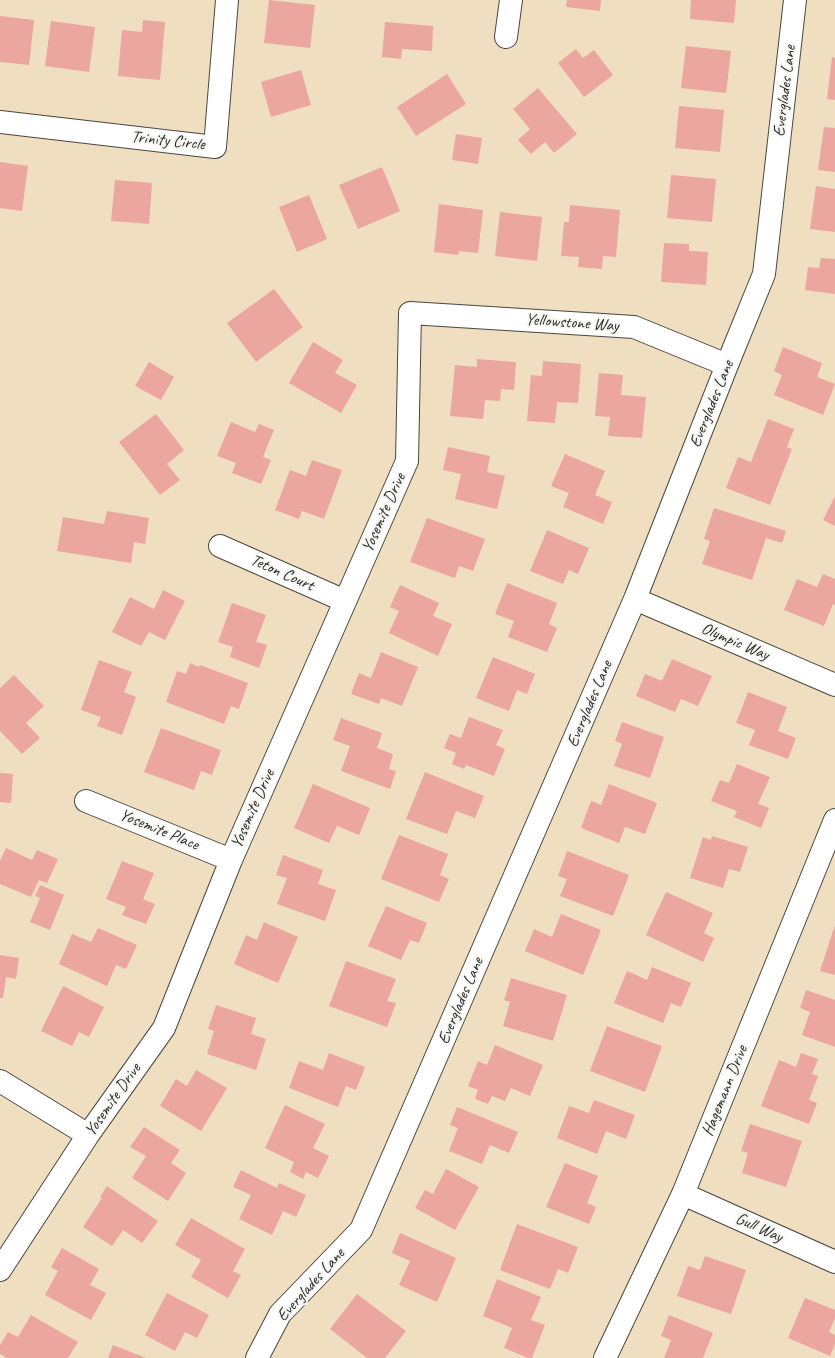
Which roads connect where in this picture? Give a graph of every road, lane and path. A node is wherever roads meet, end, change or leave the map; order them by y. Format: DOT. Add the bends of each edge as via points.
graph roads {
  1 [pos="227,0"];
  2 [pos="511,0"];
  3 [pos="796,0"];
  4 [pos="506,37"];
  5 [pos="0,122"];
  6 [pos="410,313"];
  7 [pos="727,365"];
  8 [pos="220,546"];
  9 [pos="635,599"];
  10 [pos="345,601"];
  11 [pos="835,685"];
  12 [pos="86,801"];
  13 [pos="835,820"];
  14 [pos="231,860"];
  15 [pos="0,1081"];
  16 [pos="88,1135"];
  17 [pos="683,1194"];
  18 [pos="835,1262"];
  19 [pos="0,1270"];
  20 [pos="257,1358"];
  21 [pos="606,1358"];
  1 -- 5 [label="street, Trinity Circle" via="215,146"];
  2 -- 4 [label="street"];
  3 -- 7 [label="street, Everglades Lane" via="764,274"];
  6 -- 7 [label="street, Yellowstone Way" via="634,327"];
  6 -- 10 [label="street, Yosemite Drive" via="407,461"];
  7 -- 9 [label="street, Everglades Lane"];
  8 -- 10 [label="street, Teton Court"];
  9 -- 11 [label="street, Olympic Way"];
  9 -- 20 [label="street, Everglades Lane" via="361,1230 280,1314"];
  10 -- 14 [label="street, Yosemite Drive"];
  12 -- 14 [label="street, Yosemite Place"];
  13 -- 17 [label="street, Hagemann Drive"];
  14 -- 16 [label="street, Yosemite Drive" via="164,1028"];
  15 -- 16 [label="street"];
  16 -- 19 [label="street, Yosemite Drive"];
  17 -- 18 [label="street, Gull Way"];
  17 -- 21 [label="street, Hagemann Drive"];
}
